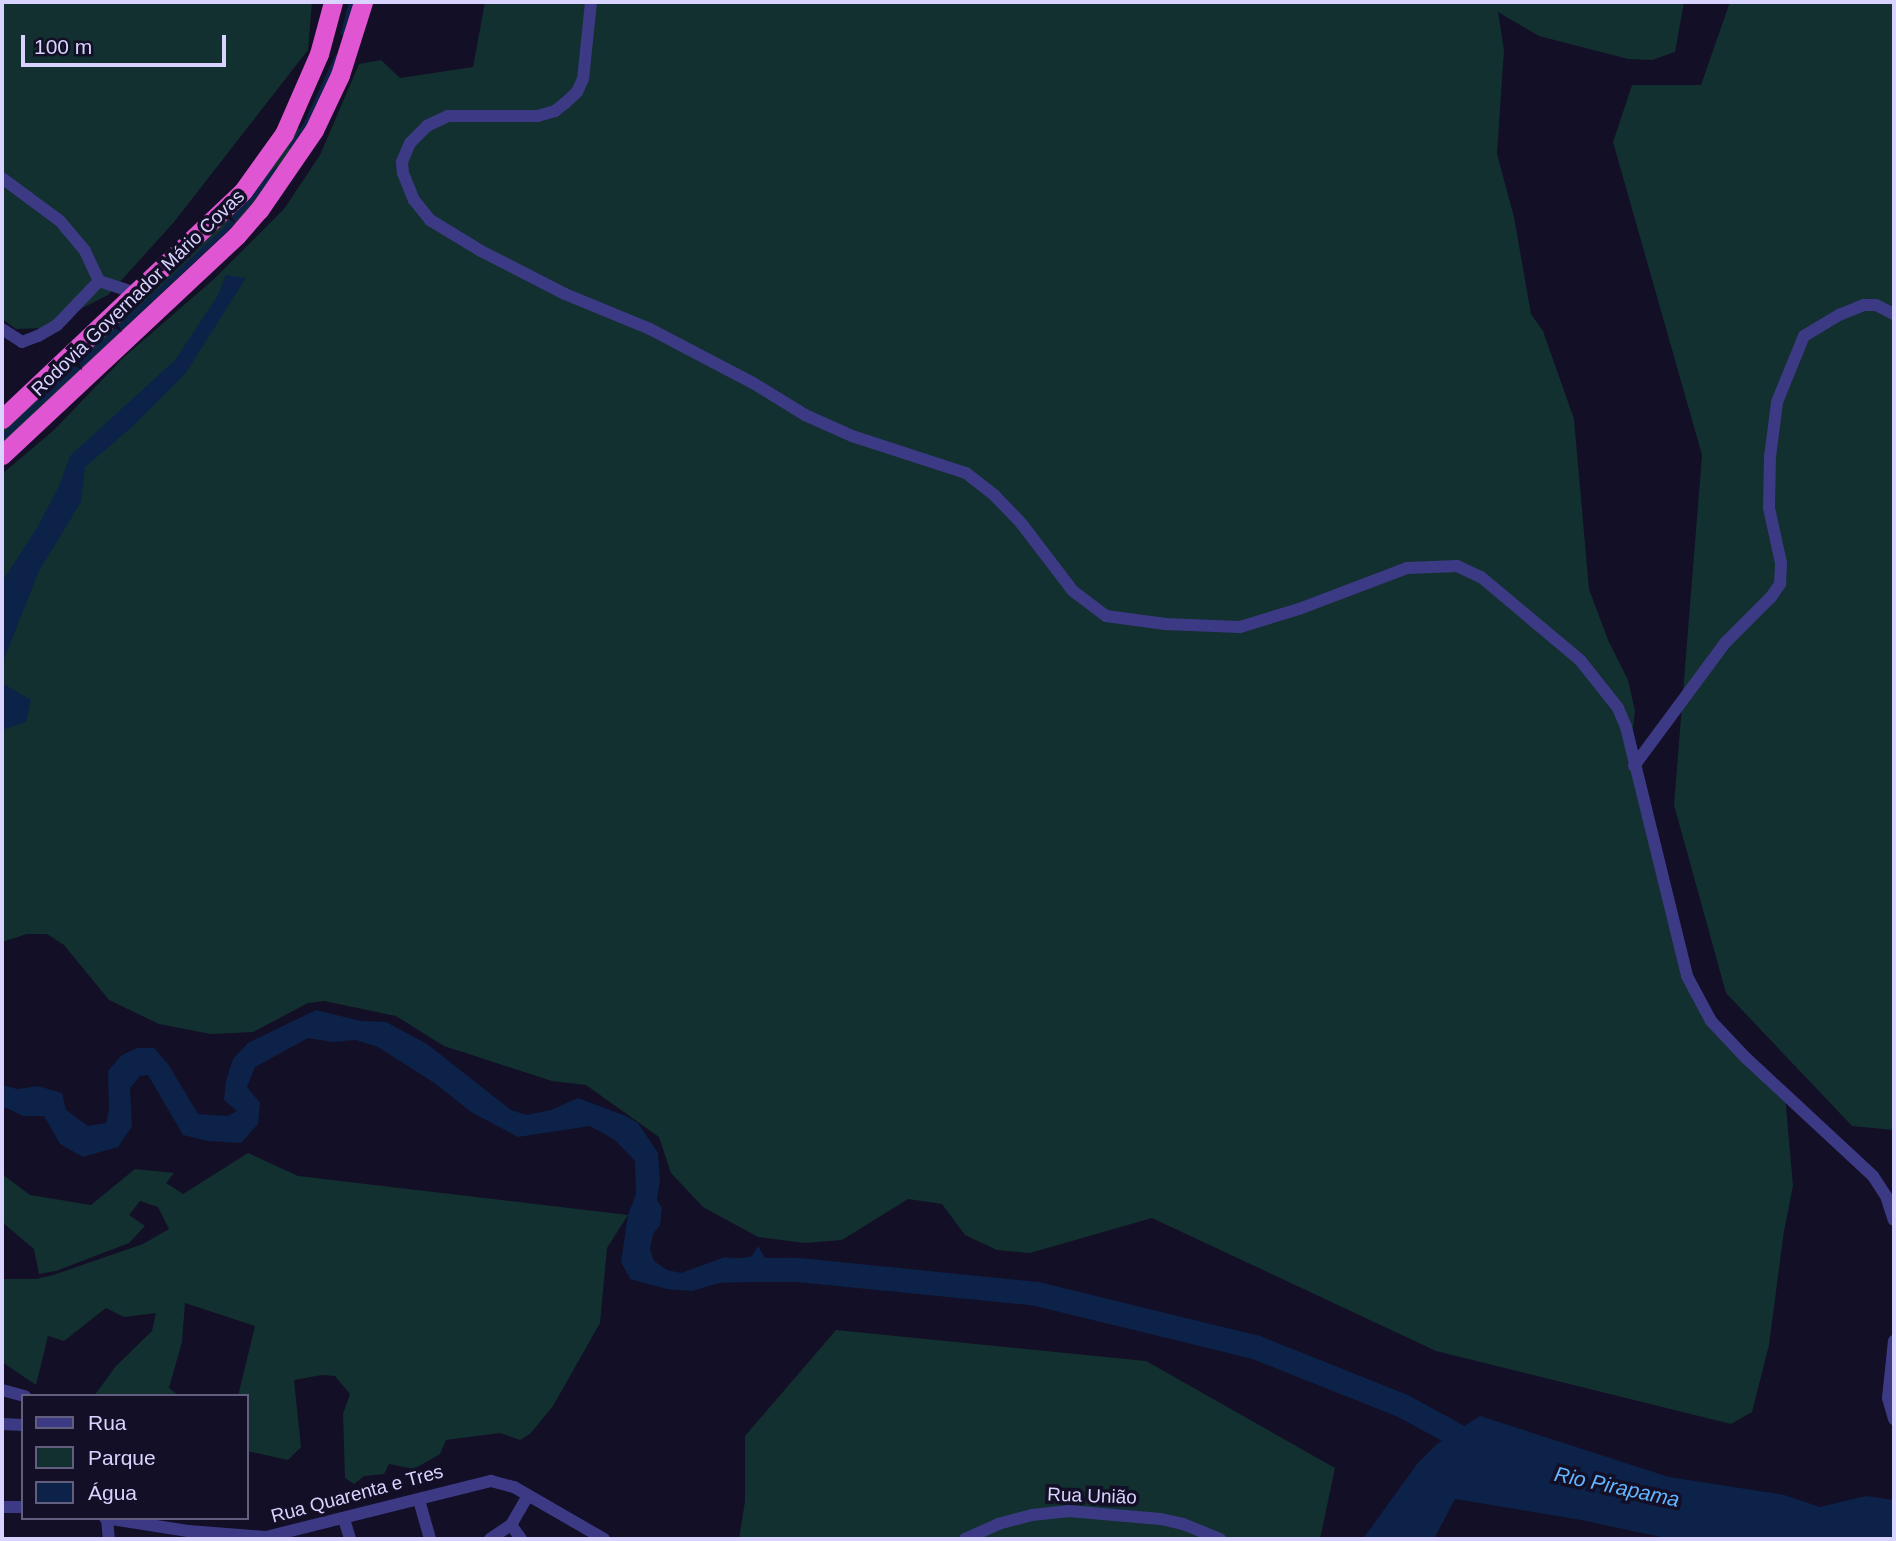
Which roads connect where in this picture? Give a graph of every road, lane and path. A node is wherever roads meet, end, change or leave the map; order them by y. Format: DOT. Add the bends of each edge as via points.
graph roads {
  1 [pos="333,2"];
  2 [pos="363,2"];
  3 [pos="591,2"];
  4 [pos="2,178"];
  5 [pos="99,281"];
  6 [pos="135,293"];
  7 [pos="1894,314"];
  8 [pos="2,329"];
  9 [pos="2,419"];
  10 [pos="2,455"];
  11 [pos="1634,766"];
  12 [pos="1894,1220"];
  13 [pos="1894,1341"];
  14 [pos="1891,1384"];
  15 [pos="2,1390"];
  16 [pos="21,1395"];
  17 [pos="1894,1419"];
  18 [pos="2,1424"];
  19 [pos="21,1425"];
  20 [pos="527,1495"];
  21 [pos="419,1500"];
  22 [pos="2,1507"];
  23 [pos="21,1507"];
  24 [pos="344,1519"];
  25 [pos="112,1520"];
  26 [pos="117,1520"];
  27 [pos="511,1525"];
  28 [pos="188,1535"];
  29 [pos="267,1538"];
  30 [pos="108,1539"];
  31 [pos="350,1539"];
  32 [pos="430,1539"];
  33 [pos="490,1539"];
  34 [pos="521,1539"];
  35 [pos="604,1539"];
  36 [pos="965,1539"];
  37 [pos="1220,1539"];
  1 -- 6 [label="highway, Rodovia Governador Mário Covas" via="320,54 284,134 243,191"];
  2 -- 10 [label="highway, Rodovia Governador Mário Covas" via="340,75 314,130 259,210"];
  3 -- 11 [label="street" via="583,79 577,92 555,111 538,116 448,116 427,126 410,143 403,173 414,200 430,220 552,288 650,329 805,415 852,436 966,474 1021,523 1073,591 1106,616 1240,627 1407,568 1457,566 1481,577 1561,643 1602,685 1626,727"];
  4 -- 5 [label="street" via="60,221 85,251"];
  5 -- 6 [label="street"];
  5 -- 8 [label="street" via="57,325 30,340 22,342"];
  6 -- 9 [label="highway, Rodovia Governador Mário Covas"];
  7 -- 11 [label="street" via="1864,305 1804,335 1777,402 1770,457 1769,508 1781,563 1780,584 1725,643"];
  11 -- 12 [label="street" via="1687,976 1697,999 1746,1058 1873,1176"];
  13 -- 14 [label="street"];
  14 -- 17 [label="street" via="1888,1398"];
  15 -- 16 [label="street"];
  18 -- 19 [label="street"];
  20 -- 21 [label="street, Rua Quarenta e Tres" via="491,1481"];
  20 -- 27 [label="street"];
  20 -- 35 [label="street, Rua Quarenta e Tres"];
  21 -- 24 [label="street, Rua Quarenta e Tres"];
  21 -- 32 [label="street"];
  22 -- 23 [label="street"];
  24 -- 29 [label="street, Rua Quarenta e Tres"];
  24 -- 31 [label="street"];
  25 -- 30 [label="street"];
  26 -- 28 [label="street, Rua Quarenta e Tres"];
  27 -- 33 [label="street"];
  27 -- 34 [label="street"];
  28 -- 29 [label="street, Rua Quarenta e Tres"];
  36 -- 37 [label="street, Rua União" via="1021,1518 1068,1511 1161,1519"];
}
